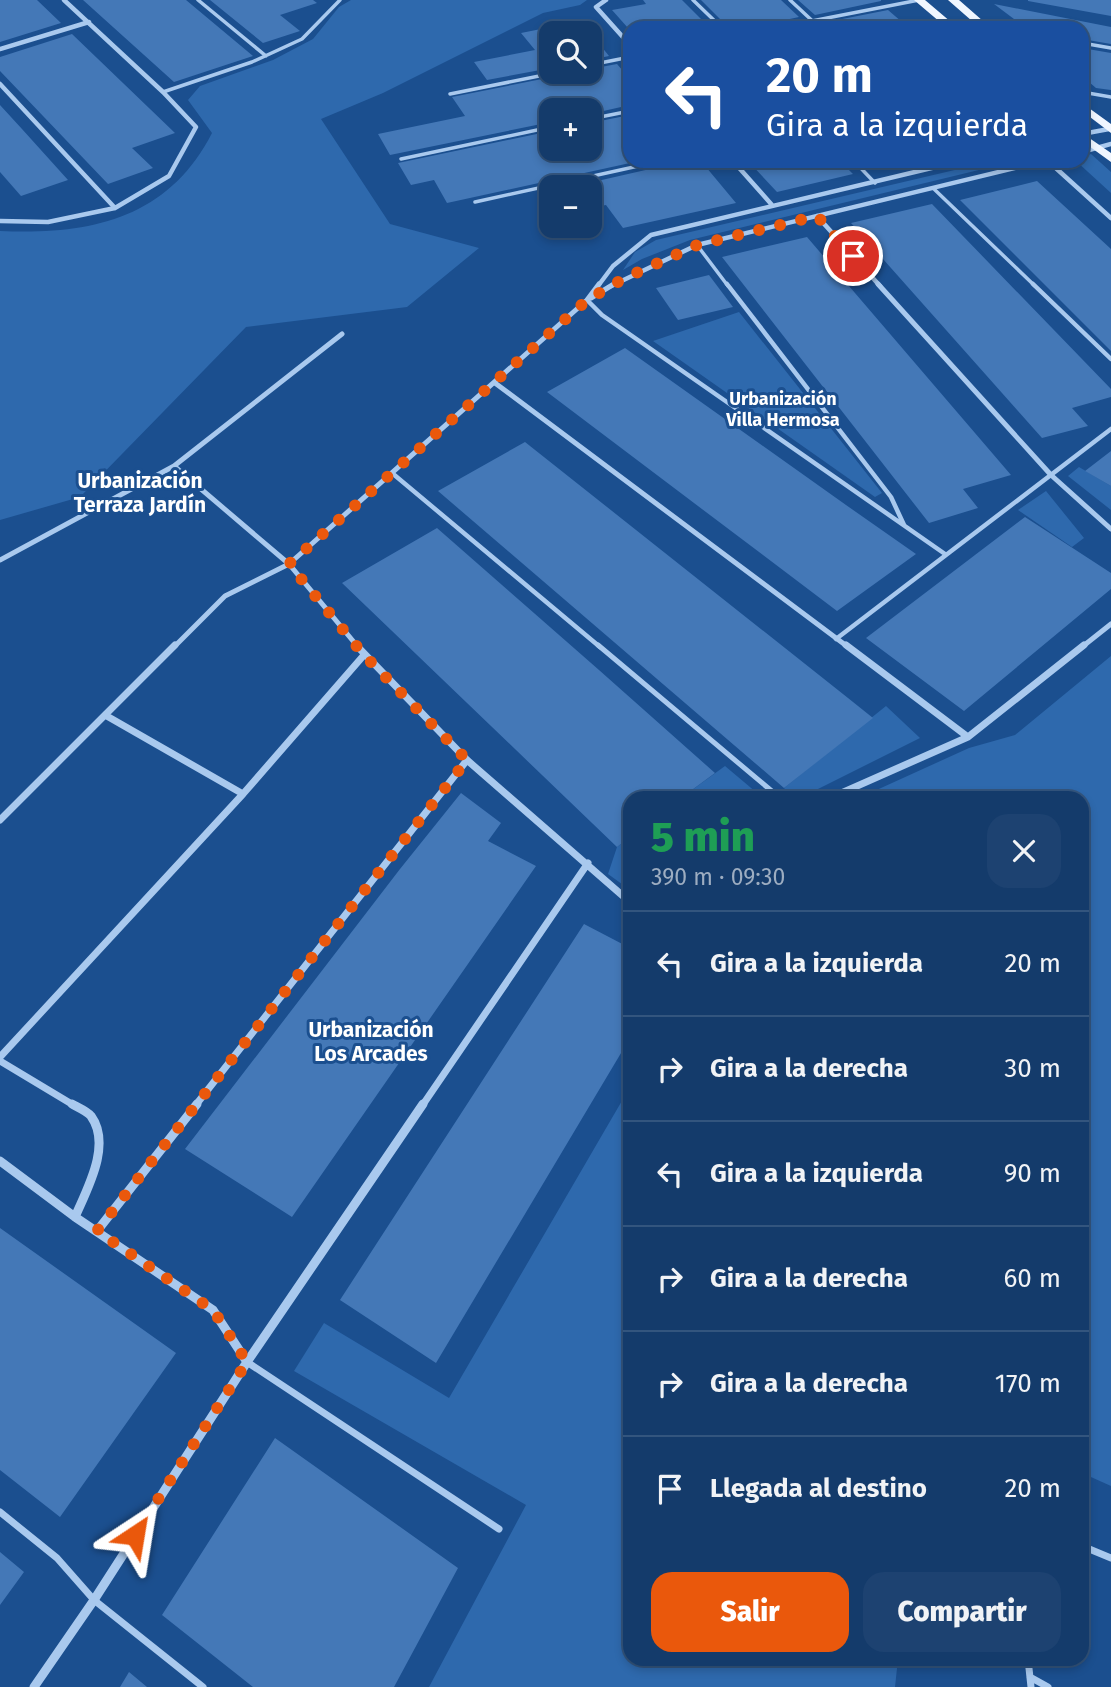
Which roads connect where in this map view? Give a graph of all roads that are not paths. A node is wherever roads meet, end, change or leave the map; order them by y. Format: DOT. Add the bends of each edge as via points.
graph roads {
  1 [pos="64,0"];
  2 [pos="198,0"];
  3 [pos="340,0"];
  4 [pos="606,0"];
  5 [pos="693,0"];
  6 [pos="790,0"];
  7 [pos="919,0"];
  8 [pos="953,0"];
  9 [pos="812,20"];
  10 [pos="715,21"];
  11 [pos="808,21"];
  12 [pos="944,21"];
  13 [pos="979,21"];
  14 [pos="89,22"];
  15 [pos="623,37"];
  16 [pos="1089,44"];
  17 [pos="0,48"];
  18 [pos="1111,48"];
  19 [pos="266,57"];
  20 [pos="623,58"];
  21 [pos="602,63"];
  22 [pos="539,76"];
  23 [pos="0,84"];
  24 [pos="163,92"];
  25 [pos="1089,93"];
  26 [pos="450,94"];
  27 [pos="1111,97"];
  28 [pos="623,112"];
  29 [pos="1089,112"];
  30 [pos="602,117"];
  31 [pos="1110,129"];
  32 [pos="539,130"];
  33 [pos="1089,134"];
  34 [pos="1089,141"];
  35 [pos="1111,145"];
  36 [pos="1097,148"];
  37 [pos="1089,150"];
  38 [pos="401,159"];
  39 [pos="1111,159"];
  40 [pos="629,168"];
  41 [pos="739,168"];
  42 [pos="861,168"];
  43 [pos="934,168"];
  44 [pos="1018,168"];
  45 [pos="1054,168"];
  46 [pos="875,183"];
  47 [pos="934,189"];
  48 [pos="475,202"];
  49 [pos="772,205"];
  50 [pos="115,208"];
  51 [pos="817,216"];
  52 [pos="1111,218"];
  53 [pos="0,221"];
  54 [pos="697,245"];
  55 [pos="587,300"];
  56 [pos="342,334"];
  57 [pos="1111,359"];
  58 [pos="495,383"];
  59 [pos="1111,429"];
  60 [pos="174,467"];
  61 [pos="391,473"];
  62 [pos="1051,475"];
  63 [pos="904,525"];
  64 [pos="1111,529"];
  65 [pos="945,554"];
  66 [pos="0,560"];
  67 [pos="289,564"];
  68 [pos="1111,624"];
  69 [pos="836,639"];
  70 [pos="364,655"];
  71 [pos="105,715"];
  72 [pos="968,737"];
  73 [pos="467,760"];
  74 [pos="772,791"];
  75 [pos="846,791"];
  76 [pos="243,794"];
  77 [pos="0,820"];
  78 [pos="588,863"];
  79 [pos="623,896"];
  80 [pos="0,1059"];
  81 [pos="0,1161"];
  82 [pos="75,1217"];
  83 [pos="97,1231"];
  84 [pos="247,1362"];
  85 [pos="0,1512"];
  86 [pos="499,1529"];
  87 [pos="1089,1549"];
  88 [pos="1111,1558"];
  89 [pos="93,1600"];
  90 [pos="1029,1666"];
  91 [pos="1030,1677"];
  92 [pos="34,1687"];
  93 [pos="203,1687"];
  94 [pos="1031,1687"];
  95 [pos="1048,1687"];
  1 -- 14 [label="street"];
  2 -- 19 [label="lane"];
  3 -- 19 [label="lane" via="306,37"];
  4 -- 15 [label="street" via="596,7"];
  5 -- 10 [label="lane"];
  6 -- 9 [label="lane"];
  7 -- 9 [label="lane"];
  7 -- 12 [label="main road"];
  8 -- 13 [label="main road"];
  9 -- 11 [label="lane"];
  14 -- 17 [label="street"];
  14 -- 24 [label="street"];
  16 -- 18 [label="lane"];
  19 -- 24 [label="lane"];
  20 -- 21 [label="lane"];
  22 -- 26 [label="lane"];
  23 -- 50 [label="street"];
  24 -- 50 [label="street" via="196,127 169,176"];
  25 -- 27 [label="lane"];
  28 -- 30 [label="lane"];
  29 -- 31 [label="main road"];
  31 -- 33 [label="street"];
  32 -- 38 [label="lane"];
  34 -- 36 [label="main road"];
  35 -- 36 [label="street"];
  36 -- 37 [label="street"];
  36 -- 39 [label="main road"];
  40 -- 48 [label="lane"];
  41 -- 49 [label="street"];
  42 -- 46 [label="lane"];
  43 -- 46 [label="street"];
  44 -- 47 [label="street"];
  45 -- 52 [label="street"];
  46 -- 49 [label="street"];
  47 -- 51 [label="street"];
  47 -- 57 [label="lane"];
  49 -- 55 [label="street" via="650,235 613,266"];
  50 -- 53 [label="street" via="48,222"];
  51 -- 54 [label="street"];
  51 -- 62 [label="street"];
  54 -- 55 [label="street"];
  54 -- 63 [label="lane" via="891,497"];
  55 -- 58 [label="street"];
  55 -- 63 [label="lane" via="602,315"];
  56 -- 60 [label="street"];
  58 -- 61 [label="street"];
  58 -- 69 [label="street"];
  59 -- 62 [label="lane"];
  60 -- 66 [label="street"];
  60 -- 67 [label="street"];
  61 -- 67 [label="street"];
  61 -- 74 [label="lane"];
  62 -- 64 [label="street"];
  62 -- 65 [label="lane"];
  63 -- 65 [label="lane"];
  65 -- 69 [label="lane"];
  67 -- 70 [label="street"];
  67 -- 71 [label="street" via="225,596"];
  68 -- 72 [label="street"];
  69 -- 72 [label="street"];
  70 -- 73 [label="street"];
  70 -- 76 [label="street"];
  71 -- 76 [label="street"];
  71 -- 77 [label="street"];
  72 -- 75 [label="street"];
  73 -- 78 [label="street"];
  73 -- 83 [label="street"];
  76 -- 80 [label="street"];
  78 -- 79 [label="street"];
  78 -- 84 [label="street"];
  80 -- 82 [label="street" via="90,1115 100,1139 91,1180"];
  81 -- 82 [label="street"];
  82 -- 83 [label="street"];
  83 -- 84 [label="street" via="213,1310"];
  84 -- 86 [label="lane"];
  84 -- 89 [label="street"];
  85 -- 89 [label="lane" via="57,1558"];
  87 -- 88 [label="lane"];
  89 -- 92 [label="street"];
  89 -- 93 [label="lane"];
  90 -- 91 [label="lane"];
  91 -- 94 [label="lane"];
  91 -- 95 [label="lane"];
}
